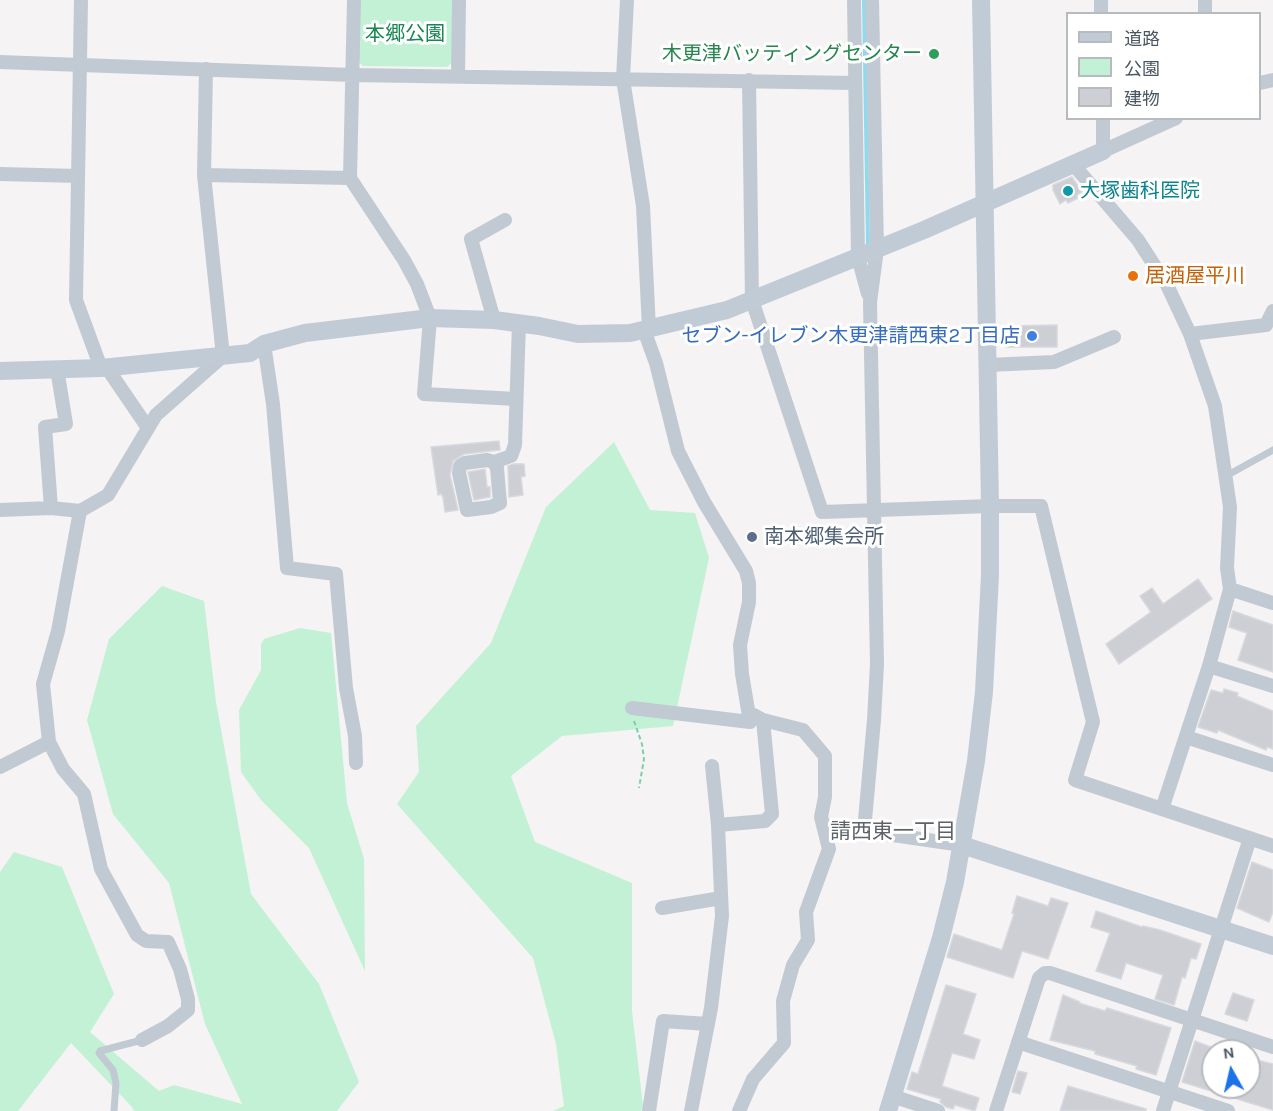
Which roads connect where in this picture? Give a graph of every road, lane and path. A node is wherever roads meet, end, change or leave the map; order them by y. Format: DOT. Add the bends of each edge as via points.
graph roads {
  1 [pos="81,0"];
  2 [pos="354,0"];
  3 [pos="459,0"];
  4 [pos="627,0"];
  5 [pos="854,0"];
  6 [pos="872,0"];
  7 [pos="981,0"];
  8 [pos="0,62"];
  9 [pos="80,64"];
  10 [pos="206,69"];
  11 [pos="352,75"];
  12 [pos="458,76"];
  13 [pos="623,79"];
  14 [pos="749,80"];
  15 [pos="855,83"];
  16 [pos="1103,120"];
  17 [pos="1172,120"];
  18 [pos="1103,151"];
  19 [pos="1073,164"];
  20 [pos="0,174"];
  21 [pos="204,175"];
  22 [pos="78,176"];
  23 [pos="350,178"];
  24 [pos="985,203"];
  25 [pos="505,220"];
  26 [pos="877,249"];
  27 [pos="858,256"];
  28 [pos="752,300"];
  29 [pos="870,302"];
  30 [pos="1273,311"];
  31 [pos="430,318"];
  32 [pos="495,320"];
  33 [pos="519,323"];
  34 [pos="647,330"];
  35 [pos="1190,334"];
  36 [pos="1114,337"];
  37 [pos="264,344"];
  38 [pos="223,357"];
  39 [pos="988,365"];
  40 [pos="104,368"];
  41 [pos="57,369"];
  42 [pos="0,371"];
  43 [pos="516,399"];
  44 [pos="148,428"];
  45 [pos="1273,450"];
  46 [pos="494,462"];
  47 [pos="1226,476"];
  48 [pos="990,506"];
  49 [pos="51,508"];
  50 [pos="0,510"];
  51 [pos="874,510"];
  52 [pos="80,511"];
  53 [pos="1230,589"];
  54 [pos="1273,603"];
  55 [pos="1209,666"];
  56 [pos="1273,686"];
  57 [pos="632,708"];
  58 [pos="757,721"];
  59 [pos="1186,737"];
  60 [pos="49,742"];
  61 [pos="356,763"];
  62 [pos="1273,765"];
  63 [pos="712,766"];
  64 [pos="0,767"];
  65 [pos="639,788"];
  66 [pos="1162,809"];
  67 [pos="718,825"];
  68 [pos="824,825"];
  69 [pos="864,831"];
  70 [pos="1250,838"];
  71 [pos="962,845"];
  72 [pos="1273,846"];
  73 [pos="721,898"];
  74 [pos="662,908"];
  75 [pos="1222,930"];
  76 [pos="1273,946"];
  77 [pos="1192,1021"];
  78 [pos="708,1024"];
  79 [pos="142,1040"];
  80 [pos="1018,1042"];
  81 [pos="1273,1047"];
  82 [pos="1169,1092"];
  83 [pos="890,1104"];
  84 [pos="114,1111"];
  85 [pos="649,1111"];
  86 [pos="691,1111"];
  87 [pos="739,1111"];
  88 [pos="938,1111"];
  89 [pos="996,1111"];
  90 [pos="1163,1111"];
  91 [pos="1228,1111"];
  1 -- 9 [label="street"];
  2 -- 11 [label="street"];
  3 -- 12 [label="street"];
  4 -- 13 [label="street"];
  5 -- 15 [label="street"];
  6 -- 26 [label="street"];
  7 -- 24 [label="street"];
  8 -- 9 [label="street"];
  9 -- 10 [label="street"];
  9 -- 22 [label="street"];
  10 -- 11 [label="street"];
  10 -- 21 [label="street"];
  11 -- 12 [label="street"];
  11 -- 23 [label="street"];
  12 -- 13 [label="street"];
  13 -- 14 [label="street"];
  13 -- 34 [label="street" via="643,206"];
  14 -- 15 [label="street"];
  14 -- 28 [label="street"];
  15 -- 27 [label="street"];
  16 -- 18 [label="street"];
  17 -- 18 [label="street"];
  18 -- 19 [label="street"];
  19 -- 24 [label="street"];
  19 -- 35 [label="street" via="1138,240 1167,285"];
  20 -- 22 [label="street"];
  21 -- 23 [label="street"];
  21 -- 38 [label="street"];
  22 -- 40 [label="street" via="76,300"];
  23 -- 31 [label="street" via="404,260"];
  24 -- 26 [label="street"];
  24 -- 39 [label="street"];
  25 -- 32 [label="street" via="471,239"];
  26 -- 27 [label="street"];
  26 -- 29 [label="street"];
  27 -- 28 [label="street"];
  27 -- 29 [label="street"];
  28 -- 34 [label="street"];
  28 -- 51 [label="street" via="822,512"];
  29 -- 51 [label="street"];
  30 -- 35 [label="street" via="1266,325"];
  31 -- 32 [label="street"];
  31 -- 37 [label="street" via="305,333"];
  31 -- 43 [label="street" via="424,394"];
  32 -- 33 [label="street"];
  33 -- 34 [label="street" via="578,334"];
  33 -- 43 [label="street"];
  34 -- 58 [label="street" via="678,451 746,571 749,602 740,645 741,674"];
  35 -- 47 [label="street" via="1215,406"];
  36 -- 39 [label="street" via="1054,362"];
  37 -- 38 [label="street" via="249,353"];
  37 -- 61 [label="street" via="287,568 336,574"];
  38 -- 40 [label="street"];
  38 -- 44 [label="street" via="156,415"];
  39 -- 48 [label="street"];
  40 -- 41 [label="street"];
  40 -- 44 [label="street"];
  41 -- 42 [label="street"];
  41 -- 49 [label="street" via="66,424 45,427"];
  43 -- 46 [label="street" via="515,445 511,456"];
  44 -- 52 [label="street" via="108,495"];
  45 -- 47 [label="lane"];
  47 -- 53 [label="street"];
  48 -- 51 [label="street"];
  48 -- 66 [label="street" via="1041,506 1093,722 1075,780"];
  48 -- 71 [label="street" via="984,692"];
  49 -- 50 [label="street"];
  49 -- 52 [label="street"];
  51 -- 69 [label="street" via="877,664"];
  52 -- 60 [label="street" via="58,631 43,684"];
  53 -- 54 [label="street"];
  53 -- 55 [label="street"];
  55 -- 56 [label="street"];
  55 -- 59 [label="street"];
  57 -- 58 [label="street"];
  57 -- 65 [label="path" via="644,759"];
  58 -- 67 [label="street" via="772,814 765,821"];
  58 -- 68 [label="street" via="803,730 825,756 821,817"];
  59 -- 62 [label="street"];
  59 -- 66 [label="street"];
  60 -- 64 [label="street"];
  60 -- 79 [label="street" via="63,769 84,794 101,869 137,935 146,941 168,942 180,969 188,1010"];
  63 -- 67 [label="street"];
  66 -- 70 [label="street"];
  67 -- 73 [label="street"];
  68 -- 69 [label="street"];
  68 -- 87 [label="street" via="829,849 807,912 808,940 793,965 783,1001 784,1043 753,1079"];
  69 -- 71 [label="street"];
  70 -- 72 [label="street"];
  70 -- 75 [label="street"];
  71 -- 75 [label="street"];
  71 -- 83 [label="street" via="941,938"];
  73 -- 74 [label="street"];
  73 -- 78 [label="street"];
  75 -- 76 [label="street"];
  75 -- 77 [label="street"];
  77 -- 80 [label="street" via="1045,973 1039,978"];
  77 -- 81 [label="street"];
  77 -- 82 [label="street"];
  78 -- 85 [label="street" via="663,1021"];
  78 -- 86 [label="street"];
  79 -- 84 [label="lane" via="99,1053 113,1070"];
  80 -- 82 [label="street"];
  80 -- 89 [label="street"];
  82 -- 90 [label="street"];
  82 -- 91 [label="street"];
  83 -- 88 [label="street"];
}
